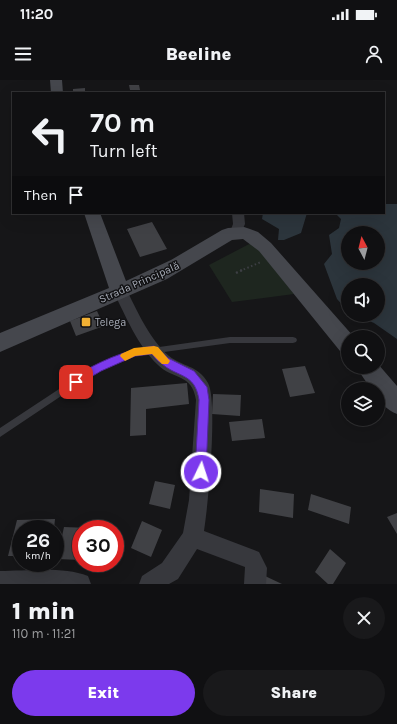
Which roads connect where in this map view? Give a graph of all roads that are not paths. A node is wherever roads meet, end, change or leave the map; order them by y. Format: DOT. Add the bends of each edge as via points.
graph roads {
  1 [pos="56,80"];
  2 [pos="57,92"];
  3 [pos="92,214"];
  4 [pos="238,214"];
  5 [pos="236,232"];
  6 [pos="120,291"];
  7 [pos="341,337"];
  8 [pos="293,340"];
  9 [pos="0,343"];
  10 [pos="154,350"];
  11 [pos="373,374"];
  12 [pos="397,403"];
  13 [pos="0,433"];
  14 [pos="193,538"];
  15 [pos="0,582"];
  16 [pos="69,583"];
  17 [pos="150,584"];
  18 [pos="255,584"];
  1 -- 2 [label="main road"];
  3 -- 6 [label="main road"];
  4 -- 5 [label="street" via="239,224"];
  5 -- 6 [label="main road, Strada Principală" via="219,238 178,265"];
  5 -- 7 [label="main road" via="252,236 273,256"];
  6 -- 9 [label="main road, Strada Principală"];
  6 -- 10 [label="street"];
  8 -- 10 [label="lane" via="230,340"];
  10 -- 13 [label="lane" via="134,352 97,368"];
  10 -- 14 [label="street" via="164,361 191,374 202,387 204,431 199,500"];
  11 -- 12 [label="main road"];
  14 -- 17 [label="street" via="170,571"];
  14 -- 18 [label="street" via="252,559 256,568"];
  15 -- 16 [label="street"];
}
